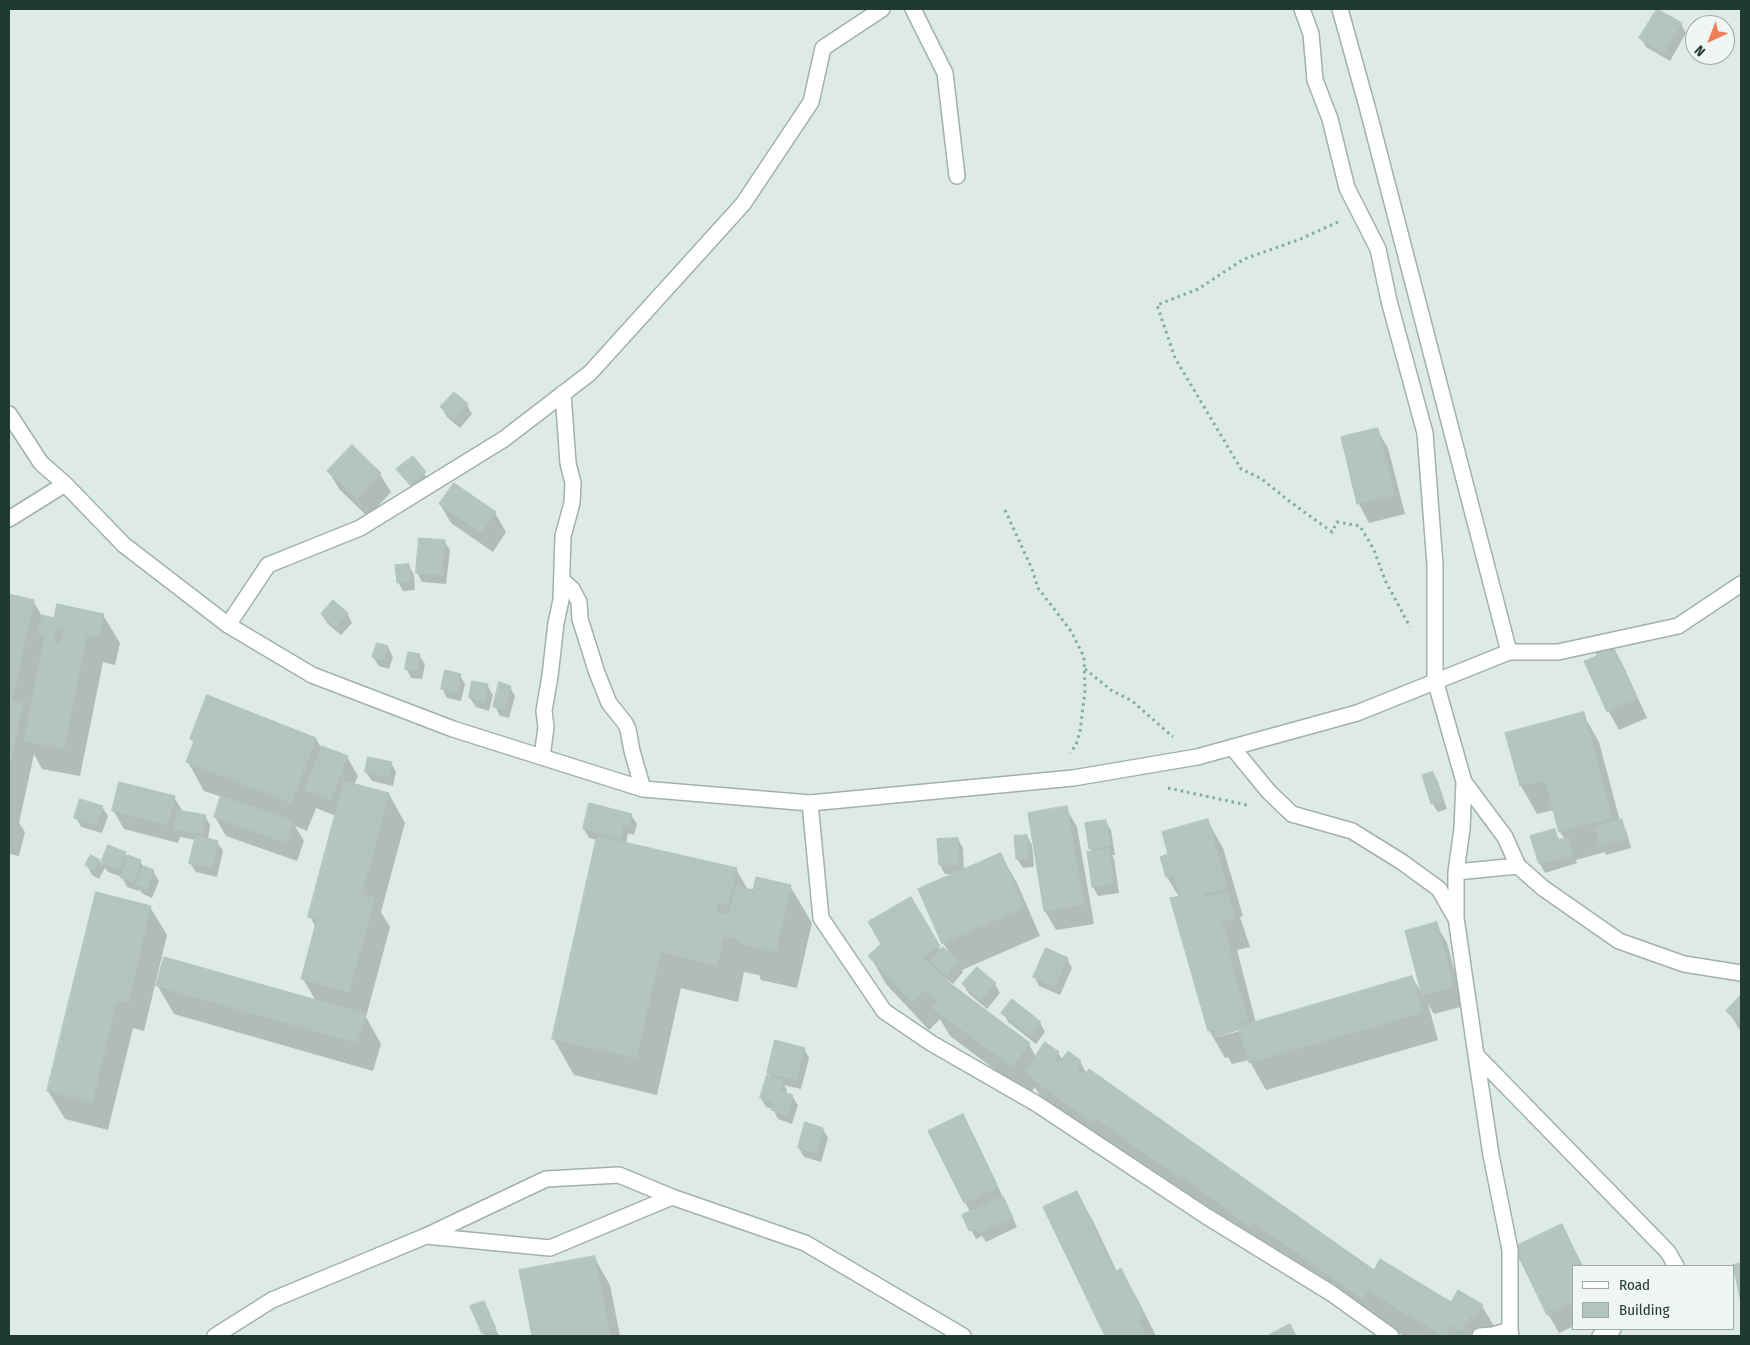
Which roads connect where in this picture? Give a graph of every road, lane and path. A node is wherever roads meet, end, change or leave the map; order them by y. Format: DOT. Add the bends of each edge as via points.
graph roads {
  1 [pos="882,9"];
  2 [pos="913,9"];
  3 [pos="1302,9"];
  4 [pos="1340,9"];
  5 [pos="957,176"];
  6 [pos="1359,213"];
  7 [pos="563,393"];
  8 [pos="9,414"];
  9 [pos="65,484"];
  10 [pos="1006,510"];
  11 [pos="9,519"];
  12 [pos="562,580"];
  13 [pos="1741,584"];
  14 [pos="228,625"];
  15 [pos="1435,647"];
  16 [pos="1509,652"];
  17 [pos="1084,669"];
  18 [pos="1435,680"];
  19 [pos="1232,747"];
  20 [pos="542,757"];
  21 [pos="1197,757"];
  22 [pos="1073,778"];
  23 [pos="1464,782"];
  24 [pos="1165,787"];
  25 [pos="643,789"];
  26 [pos="810,803"];
  27 [pos="1254,806"];
  28 [pos="1518,866"];
  29 [pos="1456,872"];
  30 [pos="1456,918"];
  31 [pos="1741,973"];
  32 [pos="1476,1055"];
  33 [pos="672,1197"];
  34 [pos="426,1236"];
  35 [pos="1675,1265"];
  36 [pos="1611,1330"];
  37 [pos="1510,1333"];
  38 [pos="215,1336"];
  39 [pos="963,1336"];
  40 [pos="1391,1336"];
  41 [pos="1480,1336"];
  42 [pos="1600,1336"];
  1 -- 7 [label="street" via="823,48 811,102 743,204 590,373"];
  2 -- 5 [label="street" via="945,73"];
  3 -- 6 [label="street" via="1311,34 1315,80 1330,119 1347,188"];
  4 -- 16 [label="street"];
  6 -- 15 [label="street" via="1378,249 1425,433 1435,565"];
  6 -- 15 [label="path" via="1244,259 1198,289 1157,305 1175,358 1242,469 1262,479 1332,532 1338,522 1360,526 1415,637"];
  7 -- 12 [label="street" via="568,463 573,483 571,512 563,536"];
  7 -- 14 [label="street" via="504,439 360,528 268,565"];
  8 -- 9 [label="street" via="41,463"];
  9 -- 11 [label="street"];
  9 -- 14 [label="street" via="124,545"];
  10 -- 17 [label="path" via="1038,588 1070,631 1084,657"];
  12 -- 20 [label="street" via="544,711 546,727"];
  12 -- 25 [label="street" via="579,602 580,619 597,673 609,703 628,729"];
  13 -- 16 [label="street" via="1678,626 1558,652"];
  14 -- 20 [label="street" via="312,674 453,728"];
  15 -- 18 [label="street"];
  16 -- 18 [label="street"];
  17 -- 21 [label="path" via="1132,701"];
  17 -- 22 [label="path" via="1080,731 1067,758 1067,767"];
  18 -- 19 [label="street" via="1357,713"];
  18 -- 23 [label="street"];
  19 -- 21 [label="street"];
  19 -- 30 [label="street" via="1292,814 1352,831 1402,862 1439,889"];
  20 -- 25 [label="street"];
  21 -- 22 [label="street"];
  22 -- 26 [label="street"];
  23 -- 28 [label="street" via="1505,837"];
  23 -- 29 [label="street"];
  24 -- 27 [label="path"];
  25 -- 26 [label="street"];
  26 -- 40 [label="street" via="821,918 884,1011 930,1043 1037,1104 1206,1216 1331,1293"];
  28 -- 29 [label="street"];
  28 -- 31 [label="street" via="1543,888 1619,941 1684,964"];
  29 -- 30 [label="street"];
  30 -- 32 [label="street"];
  32 -- 35 [label="street" via="1668,1252"];
  32 -- 37 [label="street" via="1490,1155 1510,1250"];
  33 -- 34 [label="street" via="550,1248"];
  33 -- 34 [label="street" via="619,1175 546,1179"];
  33 -- 39 [label="street" via="805,1243"];
  34 -- 38 [label="street" via="272,1300"];
  36 -- 42 [label="street"];
  37 -- 41 [label="street"];
}
